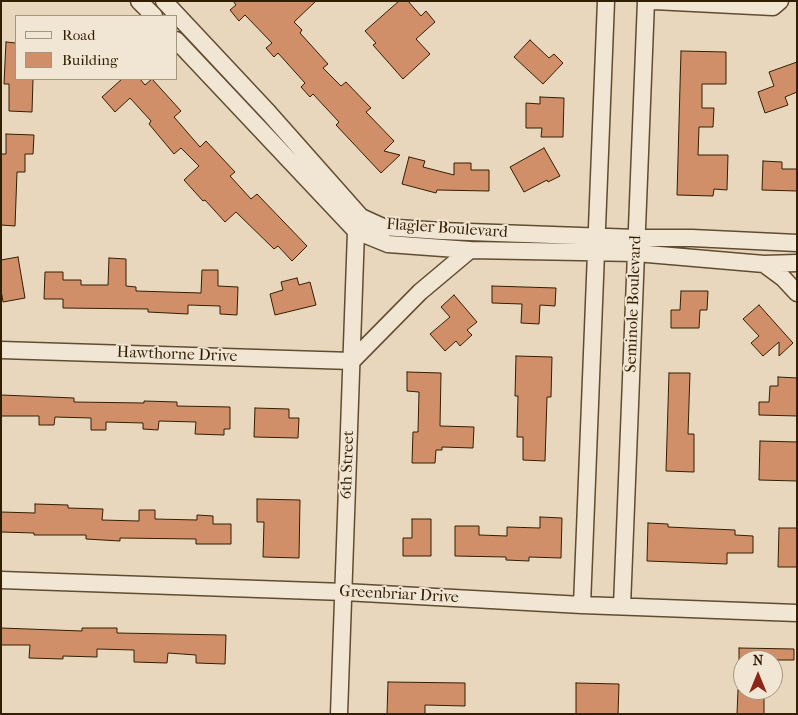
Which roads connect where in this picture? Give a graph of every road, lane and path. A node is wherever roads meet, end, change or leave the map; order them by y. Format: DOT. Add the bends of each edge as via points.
graph roads {
  1 [pos="140,1"];
  2 [pos="164,1"];
  3 [pos="606,1"];
  4 [pos="646,1"];
  5 [pos="654,1"];
  6 [pos="780,1"];
  7 [pos="153,15"];
  8 [pos="177,15"];
  9 [pos="178,16"];
  10 [pos="178,42"];
  11 [pos="358,224"];
  12 [pos="596,236"];
  13 [pos="797,243"];
  14 [pos="636,245"];
  15 [pos="470,250"];
  16 [pos="596,252"];
  17 [pos="797,263"];
  18 [pos="764,264"];
  19 [pos="797,292"];
  20 [pos="1,350"];
  21 [pos="352,361"];
  22 [pos="1,580"];
  23 [pos="344,592"];
  24 [pos="582,605"];
  25 [pos="622,606"];
  26 [pos="797,613"];
  27 [pos="340,714"];
  1 -- 7 [label="street"];
  2 -- 8 [label="street, Flagler Boulevard"];
  3 -- 12 [label="street"];
  4 -- 14 [label="street, Seminole Boulevard"];
  5 -- 6 [label="street" via="773,8"];
  9 -- 11 [label="street, Flagler Boulevard" via="268,112"];
  10 -- 11 [label="street, Flagler Boulevard"];
  11 -- 12 [label="street, Flagler Boulevard" via="441,231"];
  11 -- 15 [label="street, Flagler Boulevard" via="388,244"];
  11 -- 21 [label="street, 6th Street"];
  12 -- 14 [label="street, Flagler Boulevard"];
  12 -- 16 [label="street"];
  13 -- 14 [label="street, Flagler Boulevard" via="692,238"];
  14 -- 16 [label="street, Flagler Boulevard"];
  14 -- 18 [label="street, Flagler Boulevard"];
  14 -- 25 [label="street, Seminole Boulevard"];
  15 -- 16 [label="street, Flagler Boulevard"];
  15 -- 21 [label="street" via="420,292"];
  16 -- 24 [label="street"];
  17 -- 18 [label="street, Flagler Boulevard"];
  18 -- 19 [label="street"];
  20 -- 21 [label="street, Hawthorne Drive"];
  21 -- 23 [label="street, 6th Street"];
  22 -- 23 [label="street, Greenbriar Drive"];
  23 -- 24 [label="street, Greenbriar Drive"];
  23 -- 27 [label="street, 6th Street"];
  24 -- 25 [label="street, Greenbriar Drive"];
  25 -- 26 [label="street, Greenbriar Drive"];
}
